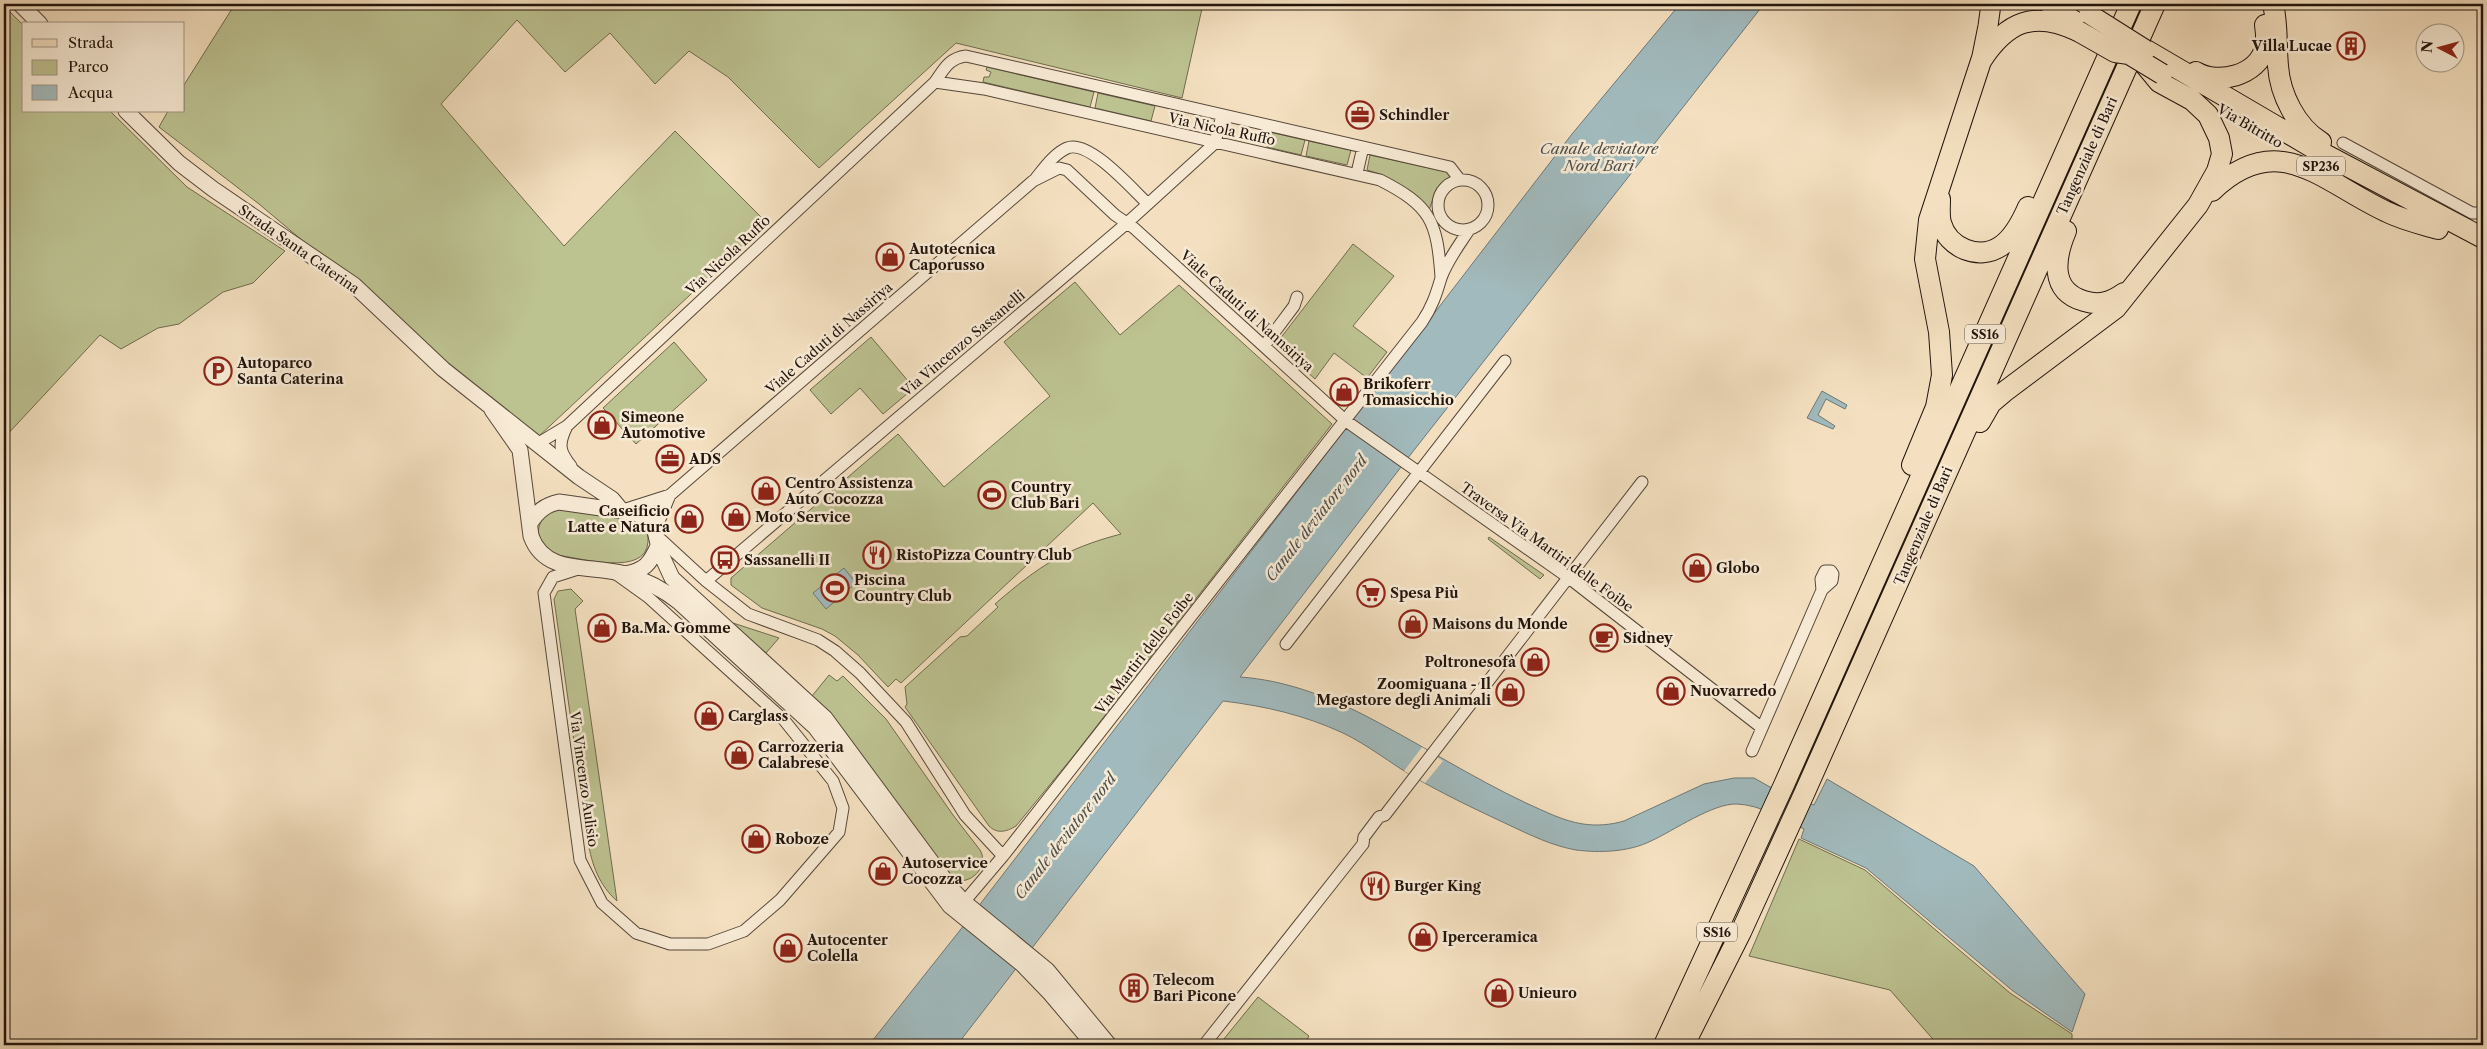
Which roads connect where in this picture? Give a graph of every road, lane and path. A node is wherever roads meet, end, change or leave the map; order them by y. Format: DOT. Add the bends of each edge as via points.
graph roads {
  1 [pos="20,4"];
  2 [pos="2048,4"];
  3 [pos="2072,4"];
  4 [pos="2155,4"];
  5 [pos="2167,4"];
  6 [pos="2260,4"];
  7 [pos="2273,4"];
  8 [pos="1991,5"];
  9 [pos="2128,7"];
  10 [pos="38,22"];
  11 [pos="2083,24"];
  12 [pos="2139,51"];
  13 [pos="1981,61"];
  14 [pos="2104,64"];
  15 [pos="2165,69"];
  16 [pos="935,82"];
  17 [pos="127,112"];
  18 [pos="1222,114"];
  19 [pos="2103,120"];
  20 [pos="2343,142"];
  21 [pos="1215,144"];
  22 [pos="1363,147"];
  23 [pos="1357,173"];
  24 [pos="1460,180"];
  25 [pos="1033,181"];
  26 [pos="1941,187"];
  27 [pos="1148,204"];
  28 [pos="2198,205"];
  29 [pos="2425,208"];
  30 [pos="2483,212"];
  31 [pos="1426,214"];
  32 [pos="1440,217"];
  33 [pos="1127,223"];
  34 [pos="2444,225"];
  35 [pos="1435,230"];
  36 [pos="1470,230"];
  37 [pos="2483,231"];
  38 [pos="2483,238"];
  39 [pos="2483,252"];
  40 [pos="1442,278"];
  41 [pos="2132,288"];
  42 [pos="1297,296"];
  43 [pos="1264,346"];
  44 [pos="1505,361"];
  45 [pos="492,410"];
  46 [pos="1346,422"];
  47 [pos="566,426"];
  48 [pos="537,444"];
  49 [pos="1414,469"];
  50 [pos="579,477"];
  51 [pos="1642,482"];
  52 [pos="1938,490"];
  53 [pos="670,495"];
  54 [pos="622,511"];
  55 [pos="530,523"];
  56 [pos="656,538"];
  57 [pos="585,568"];
  58 [pos="618,573"];
  59 [pos="1569,578"];
  60 [pos="706,581"];
  61 [pos="1822,590"];
  62 [pos="1865,604"];
  63 [pos="1286,644"];
  64 [pos="1762,728"];
  65 [pos="1752,751"];
  66 [pos="1003,856"];
  67 [pos="966,909"];
  68 [pos="1027,960"];
  69 [pos="1094,1045"];
  70 [pos="1109,1045"];
  71 [pos="1204,1045"];
  72 [pos="1664,1045"];
  73 [pos="1684,1045"];
  1 -- 10 [label="street"];
  2 -- 11 [label="main road"];
  3 -- 11 [label="main road"];
  4 -- 12 [label="highway, Tangenziale di Bari / SS16"];
  5 -- 12 [label="highway"];
  6 -- 12 [label="highway" via="2264,16 2264,50 2241,74 2215,79 2202,76 2171,57"];
  7 -- 29 [label="highway" via="2278,31 2279,78 2291,110 2302,126 2317,139 2404,188"];
  8 -- 13 [label="main road"];
  9 -- 14 [label="highway, Tangenziale di Bari / SS16"];
  11 -- 12 [label="highway, bridge" via="2115,52"];
  11 -- 13 [label="highway" via="2042,19 2022,22 1993,42"];
  12 -- 15 [label="highway, Via Bitritto / SP236, bridge"];
  12 -- 19 [label="highway, Tangenziale di Bari / SS16"];
  12 -- 28 [label="highway" via="2159,82 2192,100 2208,115 2219,138 2222,154 2217,171"];
  13 -- 26 [label="highway"];
  14 -- 26 [label="highway" via="2082,85 2022,221 2001,246 1986,252 1972,252 1959,247 1948,237 1941,223"];
  14 -- 62 [label="highway, Tangenziale di Bari / SS16"];
  15 -- 29 [label="highway, Via Bitritto / SP236"];
  15 -- 34 [label="highway, Via Bitritto / SP236" via="2262,133"];
  16 -- 18 [label="street, Via Nicola Ruffo" via="948,63 966,56"];
  16 -- 21 [label="street, Via Nicola Ruffo" via="984,89"];
  16 -- 47 [label="street, Via Nicola Ruffo"];
  17 -- 45 [label="street, Strada Santa Caterina" via="179,163 213,189 354,285 443,369"];
  18 -- 21 [label="street"];
  18 -- 22 [label="street, Via Nicola Ruffo"];
  19 -- 41 [label="highway" via="2099,156 2060,244 2058,276 2067,294 2088,302 2112,301"];
  19 -- 52 [label="highway, Tangenziale di Bari / SS16"];
  20 -- 30 [label="street" via="2472,213"];
  21 -- 23 [label="street, Via Nicola Ruffo"];
  21 -- 27 [label="street, Via Vincenzo Sassanelli"];
  22 -- 23 [label="street"];
  22 -- 24 [label="street, Via Nicola Ruffo" via="1450,167"];
  23 -- 31 [label="street, Via Nicola Ruffo" via="1410,195"];
  24 -- 32 [label="street" via="1440,193"];
  24 -- 36 [label="street" via="1476,184 1487,197 1487,213 1483,221"];
  25 -- 27 [label="street" via="1060,153 1068,148 1084,148"];
  25 -- 33 [label="street, Viale Caduti di Nassiriya" via="1059,168 1067,170"];
  25 -- 53 [label="street, Viale Caduti di Nassiriya"];
  26 -- 62 [label="highway" via="1931,209 1925,259 1942,375 1936,407 1876,551"];
  27 -- 33 [label="street, Via Vincenzo Sassanelli"];
  28 -- 34 [label="highway" via="2230,174 2258,162 2277,161 2312,171 2388,213"];
  28 -- 41 [label="highway"];
  29 -- 34 [label="highway, Via Bitritto / SP236"];
  31 -- 32 [label="street"];
  31 -- 35 [label="street, Via Nicola Ruffo"];
  32 -- 35 [label="street"];
  32 -- 36 [label="street" via="1453,228"];
  33 -- 43 [label="street, Viale Caduti di Nannsiriya"];
  33 -- 60 [label="street, Via Vincenzo Sassanelli"];
  34 -- 37 [label="highway"];
  34 -- 38 [label="highway, Via Bitritto / SP236"];
  34 -- 39 [label="highway, Via Bitritto / SP236"];
  35 -- 40 [label="street, Via Nicola Ruffo"];
  36 -- 40 [label="street, Via Martiri delle Foibe"];
  40 -- 46 [label="street, Via Martiri delle Foibe" via="1433,305 1422,322"];
  41 -- 52 [label="highway" via="2116,308 1991,403 1965,456"];
  42 -- 43 [label="street" via="1294,306"];
  43 -- 46 [label="street, Viale Caduti di Nannsiriya"];
  44 -- 49 [label="street"];
  45 -- 48 [label="street, Strada Santa Caterina"];
  45 -- 55 [label="street, Strada Santa Caterina" via="520,450"];
  46 -- 49 [label="street"];
  46 -- 66 [label="street, Via Martiri delle Foibe"];
  47 -- 48 [label="street, Via Nicola Ruffo"];
  47 -- 50 [label="street" via="560,450"];
  48 -- 50 [label="street, Strada Santa Caterina"];
  49 -- 59 [label="street, Traversa Via Martiri delle Foibe"];
  49 -- 63 [label="street"];
  50 -- 54 [label="street, Strada Santa Caterina" via="612,499"];
  51 -- 59 [label="street"];
  52 -- 73 [label="highway, Tangenziale di Bari / SS16" via="1789,828"];
  53 -- 54 [label="street"];
  53 -- 56 [label="street"];
  54 -- 55 [label="street, Strada Santa Caterina" via="559,502 548,505"];
  54 -- 56 [label="street, Strada Santa Caterina" via="636,513 648,520"];
  55 -- 57 [label="street, Strada Santa Caterina" via="536,548 546,558 557,564"];
  56 -- 58 [label="street, Strada Santa Caterina" via="651,562 640,572"];
  56 -- 60 [label="street, Strada Santa Caterina"];
  56 -- 67 [label="street, Strada Santa Caterina" via="672,578 825,718"];
  57 -- 58 [label="street, Strada Santa Caterina"];
  57 -- 58 [label="street, Via Vincenzo Aulisio" via="552,577 544,592 580,860 602,903 636,933 670,944 708,944 744,931 780,900 839,832 843,808 833,781 784,720"];
  58 -- 67 [label="street, Strada Santa Caterina" via="661,588 679,602 815,727 950,906"];
  59 -- 64 [label="street, Traversa Via Martiri delle Foibe"];
  59 -- 71 [label="street" via="1385,815 1379,817 1354,856"];
  60 -- 66 [label="street, Strada Santa Caterina" via="748,614 818,640 860,673 906,722 965,816"];
  61 -- 64 [label="street"];
  62 -- 72 [label="highway, Tangenziale di Bari / SS16"];
  64 -- 65 [label="street"];
  66 -- 67 [label="street, Via Martiri delle Foibe"];
  67 -- 68 [label="street, Strada Santa Caterina"];
  68 -- 69 [label="street, Strada Santa Caterina" via="1049,992"];
  68 -- 70 [label="street, Strada Santa Caterina" via="1047,970"];
}
